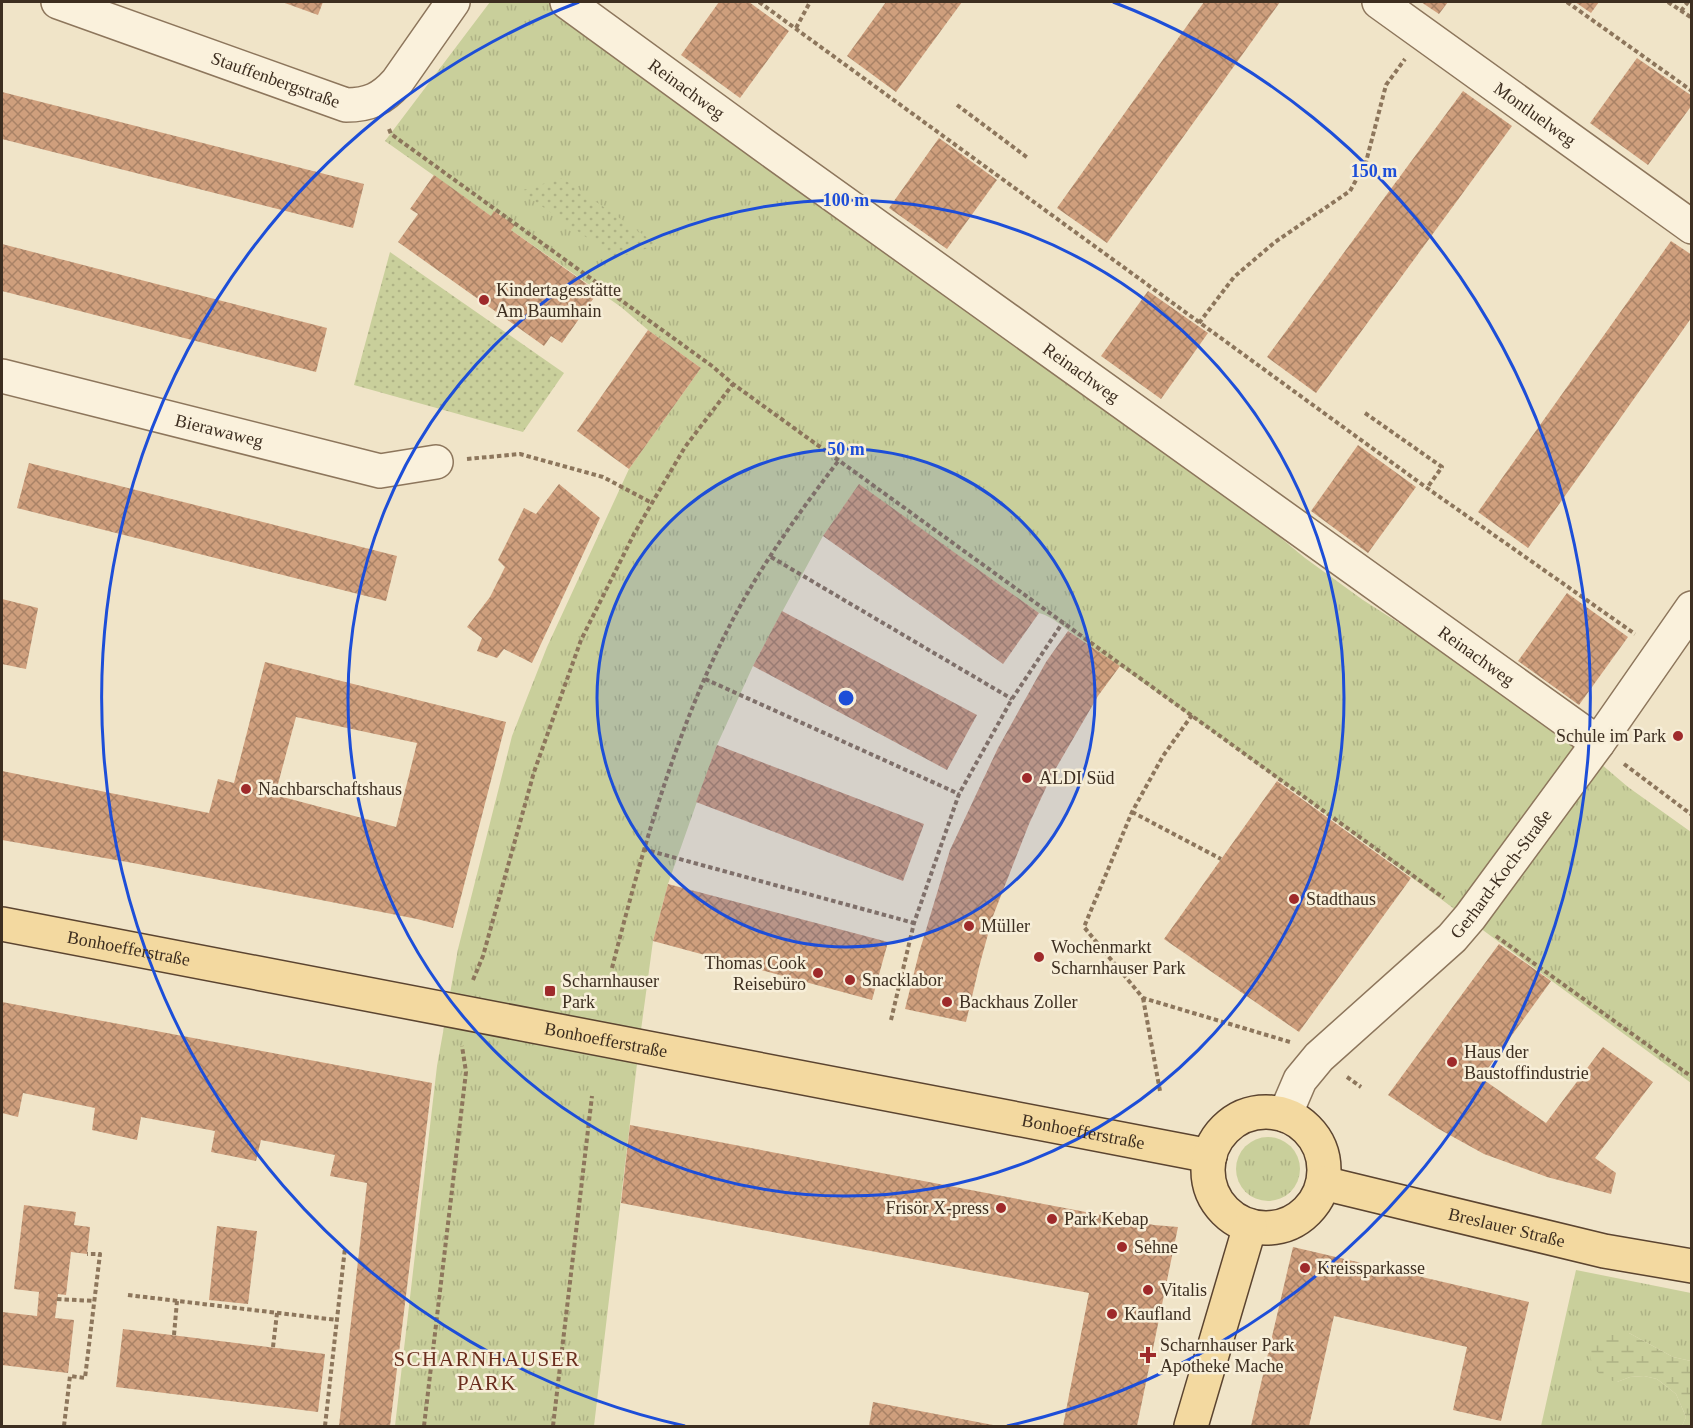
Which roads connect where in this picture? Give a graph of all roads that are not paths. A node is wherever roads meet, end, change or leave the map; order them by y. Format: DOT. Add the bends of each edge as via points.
graph roads {
  1 [pos="58,2"];
  2 [pos="453,2"];
  3 [pos="567,2"];
  4 [pos="1379,2"];
  5 [pos="1692,228"];
  6 [pos="2,376"];
  7 [pos="436,462"];
  8 [pos="1692,608"];
  9 [pos="1598,743"];
  10 [pos="2,924"];
  11 [pos="1285,1115"];
  12 [pos="1210,1156"];
  13 [pos="1323,1183"];
  14 [pos="1250,1226"];
  15 [pos="1692,1266"];
  16 [pos="1191,1426"];
  1 -- 2 [label="street, Stauffenbergstraße" via="335,103 358,105 387,93"];
  3 -- 9 [label="street, Reinachweg"];
  4 -- 5 [label="street, Montluelweg"];
  6 -- 7 [label="street, Bierawaweg" via="380,471"];
  8 -- 9 [label="street, Gerhard-Koch-Straße"];
  9 -- 11 [label="street, Gerhard-Koch-Straße" via="1470,917 1318,1057 1300,1080"];
  10 -- 12 [label="main road, Bonhoefferstraße"];
  11 -- 12 [label="main road" via="1247,1115 1218,1138"];
  11 -- 13 [label="main road" via="1309,1130 1317,1142 1322,1155"];
  12 -- 14 [label="main road" via="1208,1173 1216,1198 1234,1218"];
  13 -- 14 [label="main road" via="1304,1214 1269,1228"];
  13 -- 15 [label="main road, Breslauer Straße" via="1604,1251"];
  14 -- 16 [label="main road"];
}
